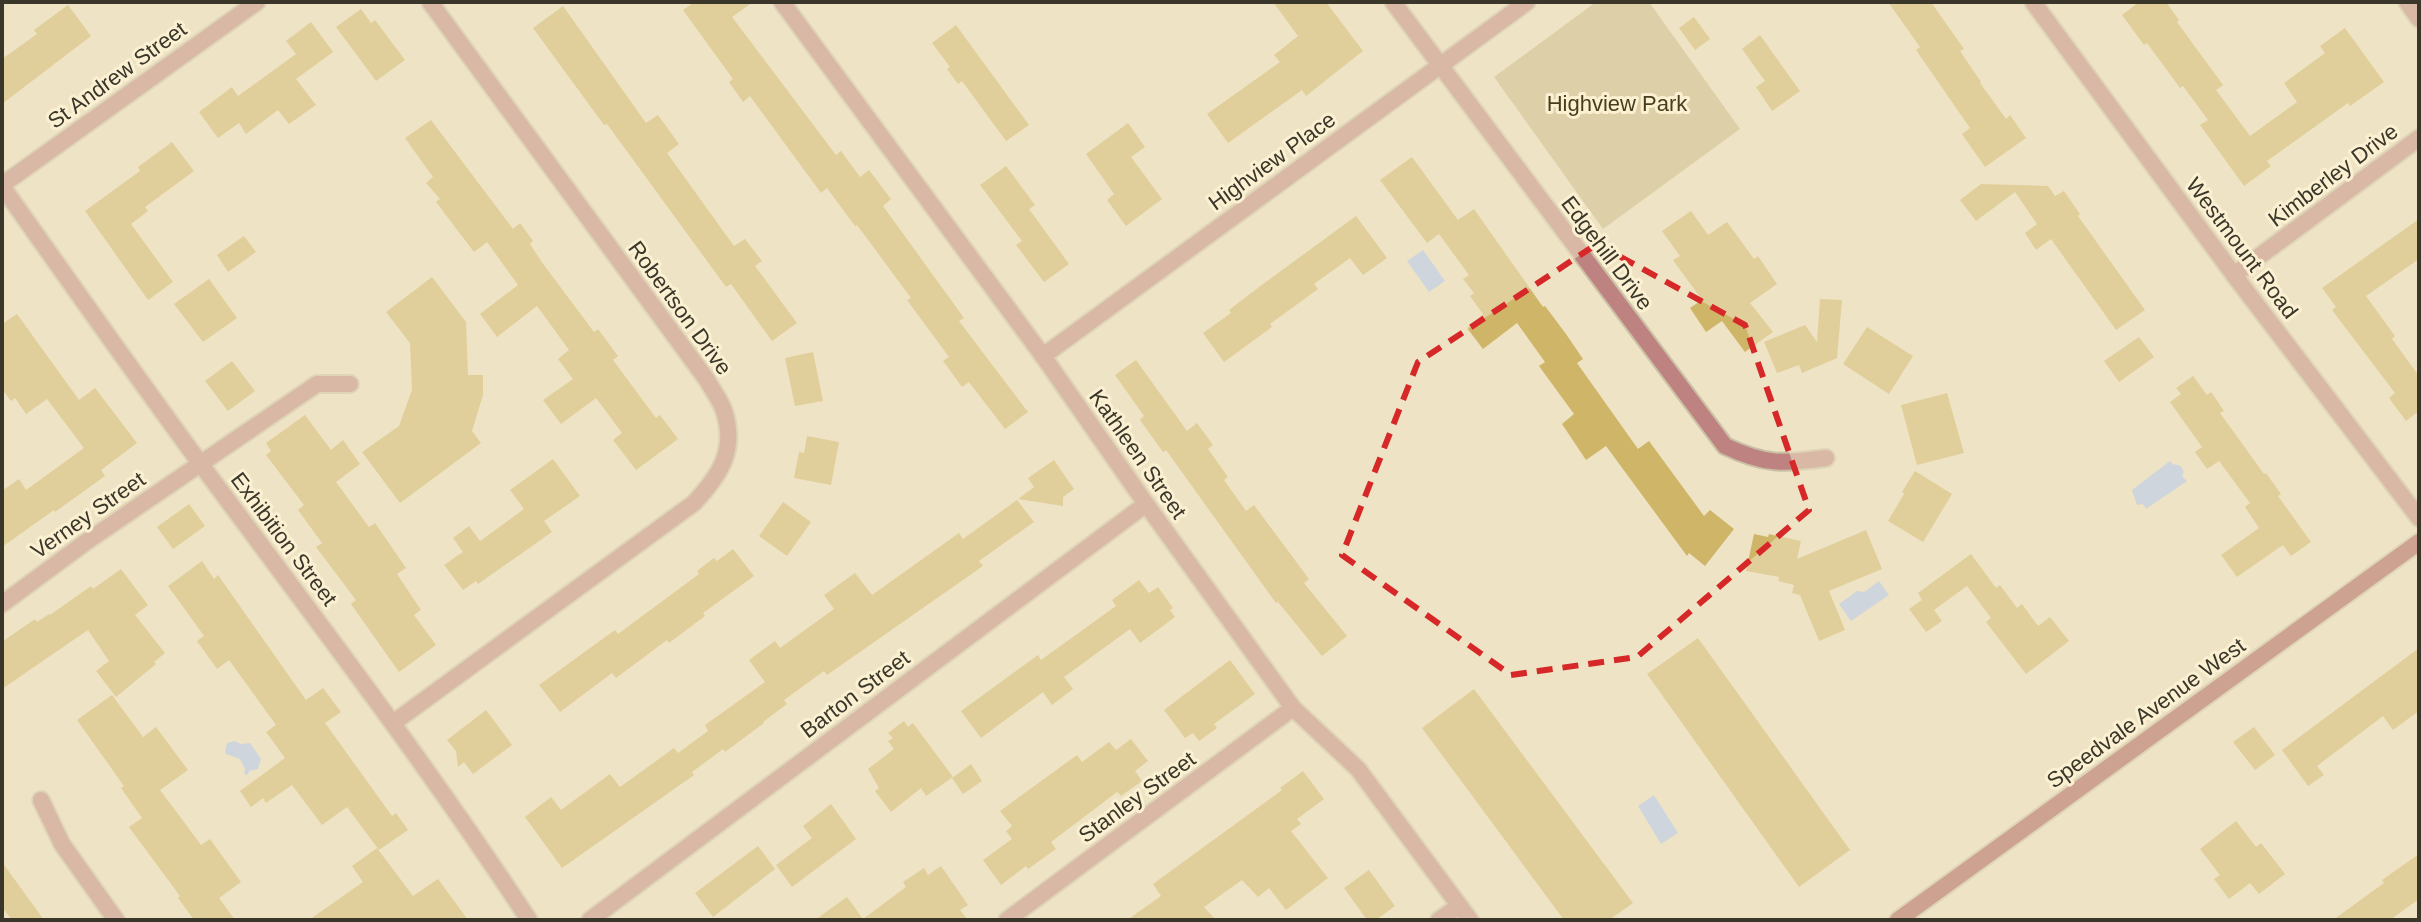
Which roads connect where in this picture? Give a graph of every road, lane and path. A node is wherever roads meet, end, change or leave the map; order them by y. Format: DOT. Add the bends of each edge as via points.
graph roads {
  1 [pos="257,2"];
  2 [pos="430,2"];
  3 [pos="782,2"];
  4 [pos="1393,2"];
  5 [pos="1527,2"];
  6 [pos="2033,2"];
  7 [pos="2407,2"];
  8 [pos="2419,19"];
  9 [pos="1439,66"];
  10 [pos="2419,138"];
  11 [pos="2,185"];
  12 [pos="2234,275"];
  13 [pos="1043,356"];
  14 [pos="350,384"];
  15 [pos="1826,458"];
  16 [pos="201,464"];
  17 [pos="1146,504"];
  18 [pos="2419,518"];
  19 [pos="2419,542"];
  20 [pos="2,604"];
  21 [pos="1293,708"];
  22 [pos="393,723"];
  23 [pos="41,800"];
  24 [pos="1459,906"];
  25 [pos="116,920"];
  26 [pos="529,920"];
  27 [pos="590,920"];
  28 [pos="1007,920"];
  29 [pos="1439,920"];
  30 [pos="1470,920"];
  31 [pos="1898,920"];
  1 -- 11 [label="street, St Andrew Street"];
  2 -- 22 [label="street, Robertson Drive" via="707,380 725,412 728,436 726,459 694,503"];
  3 -- 13 [label="street, Kathleen Street"];
  4 -- 9 [label="street, Edgehill Drive"];
  5 -- 9 [label="street, Highview Place"];
  6 -- 12 [label="street, Westmount Road"];
  7 -- 8 [label="street"];
  9 -- 13 [label="street, Highview Place"];
  9 -- 15 [label="street, Edgehill Drive" via="1725,446 1751,458 1788,463"];
  10 -- 12 [label="street, Kimberley Drive"];
  11 -- 16 [label="street, Exhibition Street"];
  12 -- 18 [label="street, Westmount Road"];
  13 -- 17 [label="street, Kathleen Street"];
  14 -- 16 [label="street, Verney Street" via="317,384"];
  16 -- 20 [label="street, Verney Street"];
  16 -- 22 [label="street, Exhibition Street"];
  17 -- 21 [label="street, Kathleen Street"];
  17 -- 27 [label="street, Barton Street"];
  19 -- 31 [label="main road, Speedvale Avenue West"];
  21 -- 24 [label="street, Kathleen Street" via="1358,769"];
  21 -- 28 [label="street, Stanley Street"];
  22 -- 26 [label="street, Exhibition Street"];
  23 -- 25 [label="street" via="62,844"];
  24 -- 29 [label="street"];
  24 -- 30 [label="street, Kathleen Street"];
}
